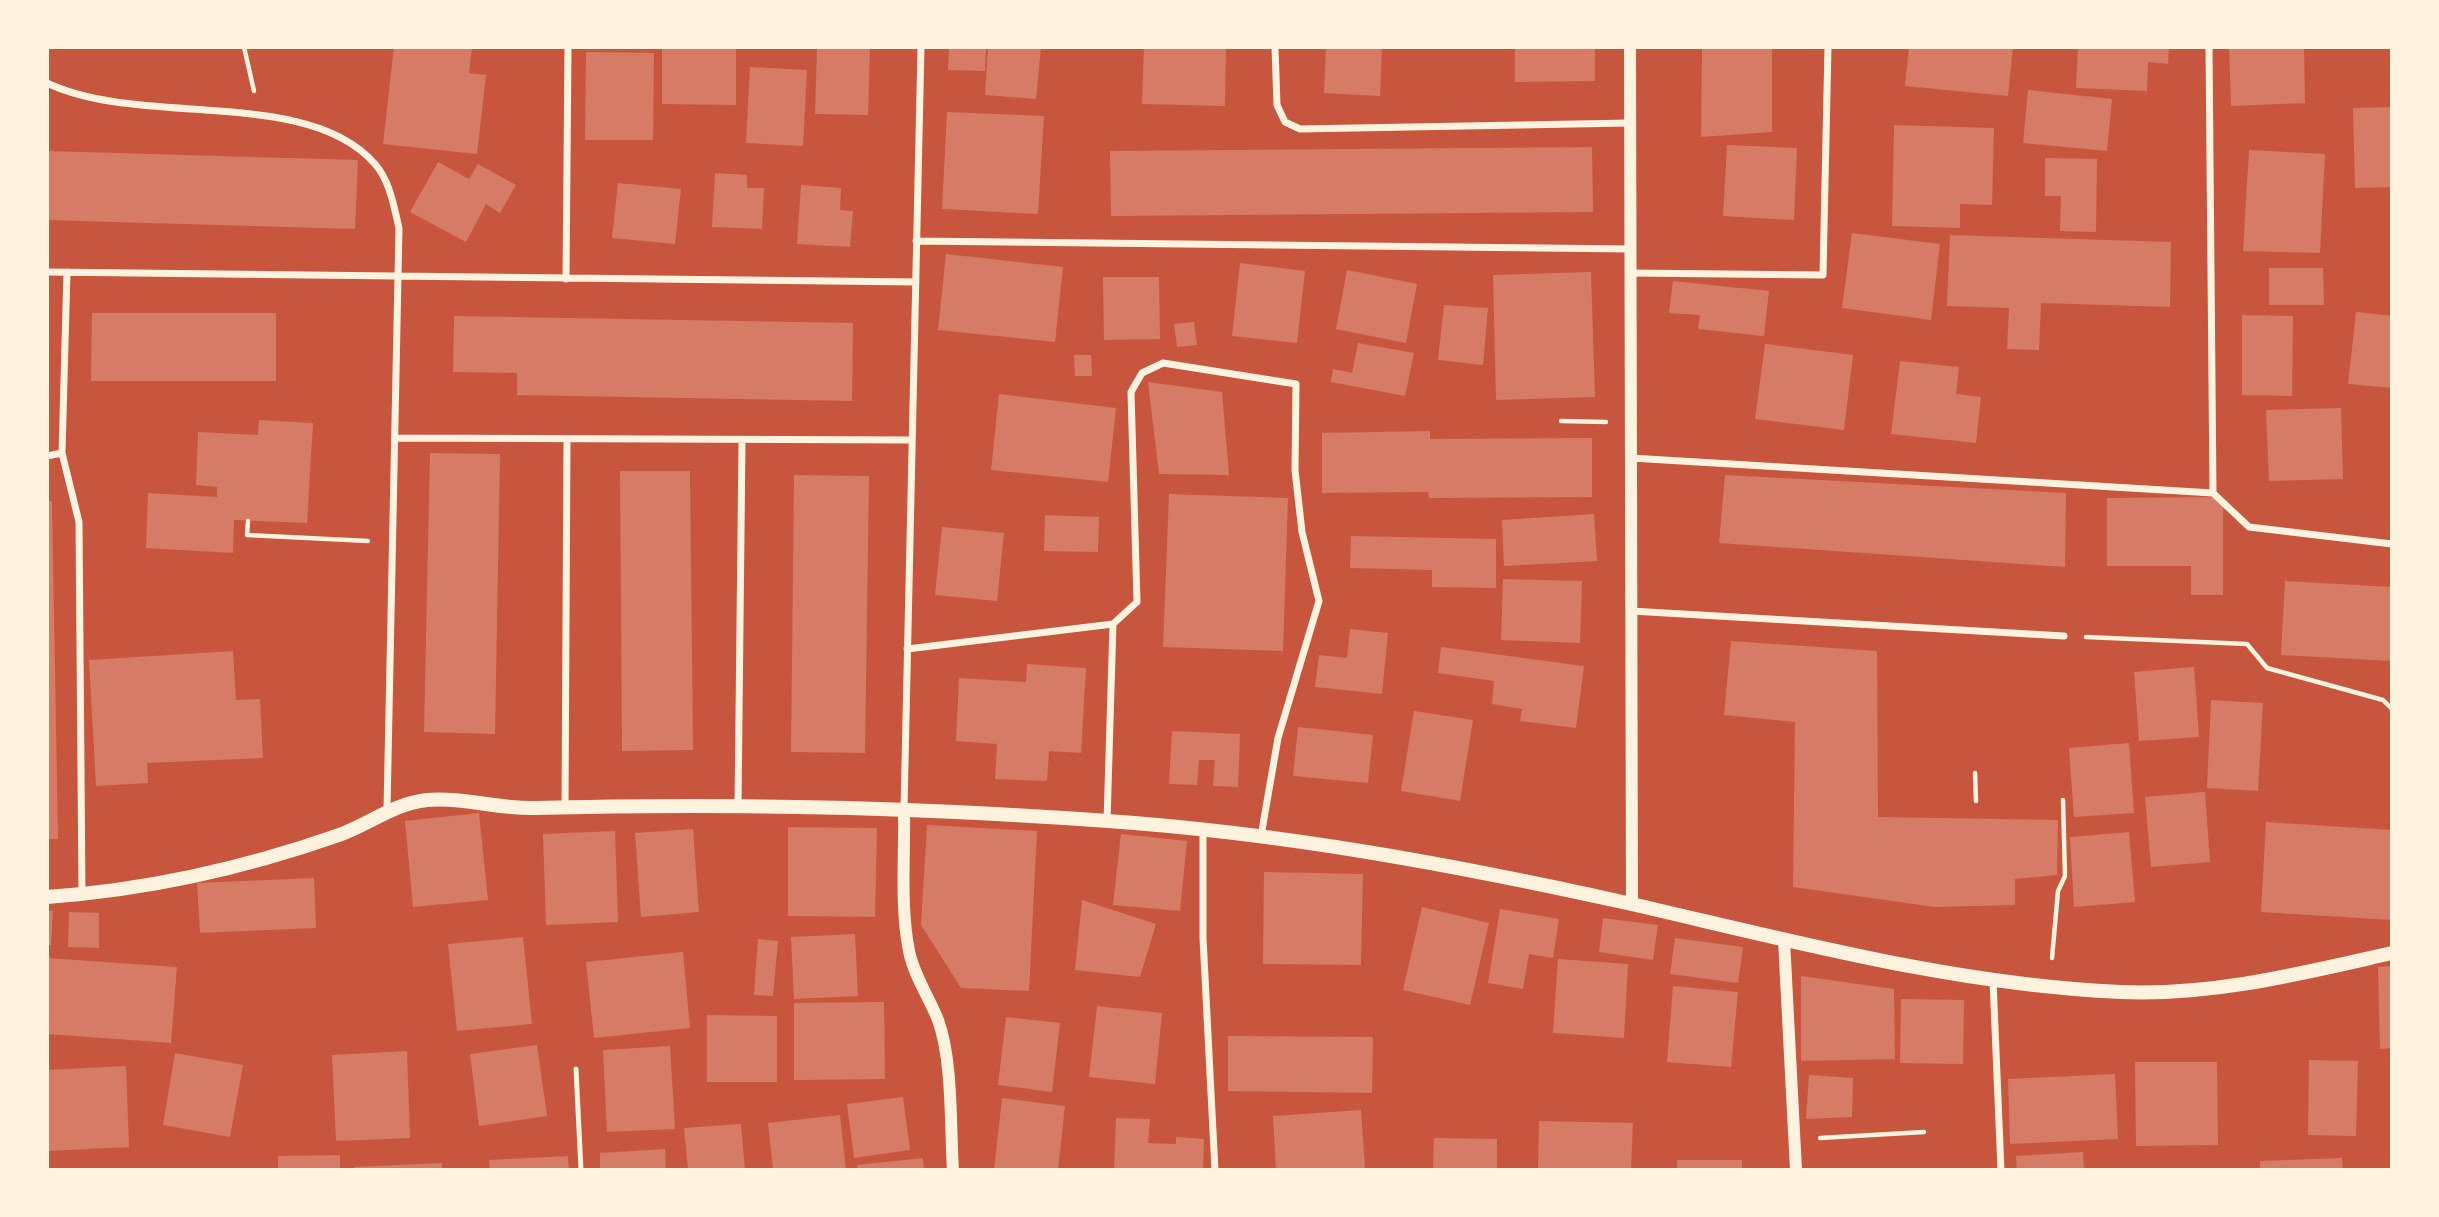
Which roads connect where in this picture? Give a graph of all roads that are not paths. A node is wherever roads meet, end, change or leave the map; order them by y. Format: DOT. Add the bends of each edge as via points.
graph roads {
  1 [pos="568,47"];
  2 [pos="921,47"];
  3 [pos="1275,47"];
  4 [pos="1630,47"];
  5 [pos="1828,47"];
  6 [pos="2209,47"];
  7 [pos="47,83"];
  8 [pos="1630,123"];
  9 [pos="916,241"];
  10 [pos="1630,249"];
  11 [pos="47,272"];
  12 [pos="67,272"];
  13 [pos="1630,273"];
  14 [pos="397,275"];
  15 [pos="566,279"];
  16 [pos="916,282"];
  17 [pos="396,438"];
  18 [pos="567,440"];
  19 [pos="743,440"];
  20 [pos="911,440"];
  21 [pos="62,453"];
  22 [pos="47,456"];
  23 [pos="1631,458"];
  24 [pos="2213,493"];
  25 [pos="2392,544"];
  26 [pos="1631,611"];
  27 [pos="1113,624"];
  28 [pos="2064,636"];
  29 [pos="907,649"];
  30 [pos="565,807"];
  31 [pos="738,807"];
  32 [pos="387,809"];
  33 [pos="904,811"];
  34 [pos="1107,821"];
  35 [pos="1203,829"];
  36 [pos="1261,837"];
  37 [pos="82,895"];
  38 [pos="47,897"];
  39 [pos="1632,905"];
  40 [pos="1784,940"];
  41 [pos="2392,953"];
  42 [pos="1993,979"];
  43 [pos="576,1069"];
  44 [pos="581,1170"];
  45 [pos="953,1170"];
  46 [pos="1215,1170"];
  47 [pos="1796,1170"];
  48 [pos="2001,1170"];
  1 -- 15 [label="street"];
  2 -- 9 [label="street"];
  3 -- 8 [label="street" via="1277,105 1285,122 1300,129"];
  4 -- 8 [label="street"];
  5 -- 13 [label="street" via="1823,275"];
  6 -- 24 [label="street"];
  7 -- 14 [label="street" via="90,100 312,125 349,141 376,165 392,196 399,229"];
  8 -- 10 [label="street"];
  9 -- 10 [label="street"];
  9 -- 16 [label="street"];
  10 -- 13 [label="street"];
  11 -- 12 [label="street"];
  12 -- 14 [label="street"];
  12 -- 21 [label="street"];
  13 -- 23 [label="street"];
  14 -- 15 [label="street"];
  14 -- 17 [label="street"];
  15 -- 16 [label="street"];
  16 -- 20 [label="street"];
  17 -- 18 [label="street"];
  17 -- 32 [label="street"];
  18 -- 19 [label="street"];
  18 -- 30 [label="street"];
  19 -- 20 [label="street"];
  19 -- 31 [label="street"];
  20 -- 29 [label="street"];
  21 -- 22 [label="street"];
  21 -- 37 [label="street" via="79,522"];
  23 -- 24 [label="street"];
  23 -- 26 [label="street"];
  24 -- 25 [label="street" via="2249,527"];
  26 -- 28 [label="street"];
  26 -- 39 [label="street"];
  27 -- 29 [label="street"];
  27 -- 34 [label="street"];
  27 -- 36 [label="street" via="1138,602 1131,392 1142,373 1163,363 1296,384 1302,532 1318,601 1278,738"];
  29 -- 33 [label="street"];
  30 -- 31 [label="main road"];
  30 -- 32 [label="main road" via="517,808 456,799"];
  31 -- 33 [label="main road"];
  32 -- 37 [label="main road" via="346,833 254,861 177,881"];
  33 -- 34 [label="main road"];
  33 -- 45 [label="street" via="909,951 938,1021 946,1064"];
  34 -- 35 [label="main road"];
  35 -- 36 [label="main road"];
  35 -- 46 [label="street" via="1203,938"];
  36 -- 39 [label="main road" via="1480,871"];
  37 -- 38 [label="main road"];
  39 -- 40 [label="main road"];
  40 -- 42 [label="main road"];
  40 -- 47 [label="street"];
  41 -- 42 [label="main road" via="2218,990 2123,993"];
  42 -- 48 [label="street"];
  43 -- 44 [label="lane"];
}
